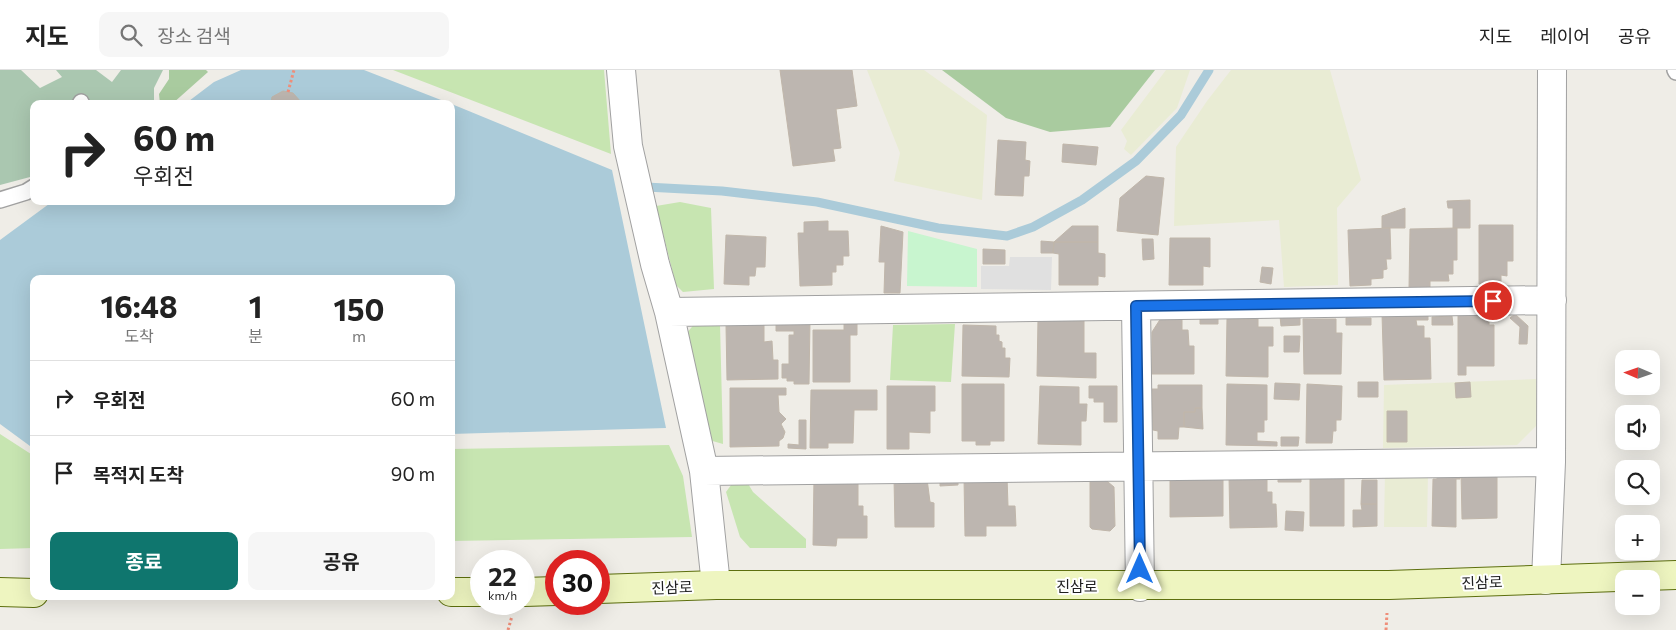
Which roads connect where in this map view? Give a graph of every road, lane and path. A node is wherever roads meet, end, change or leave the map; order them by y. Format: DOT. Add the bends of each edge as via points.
graph roads {
  1 [pos="294,70"];
  2 [pos="622,70"];
  3 [pos="1552,70"];
  4 [pos="288,92"];
  5 [pos="30,190"];
  6 [pos="0,200"];
  7 [pos="1552,300"];
  8 [pos="1136,306"];
  9 [pos="669,312"];
  10 [pos="1551,462"];
  11 [pos="1139,466"];
  12 [pos="704,471"];
  13 [pos="1676,576"];
  14 [pos="1546,580"];
  15 [pos="716,585"];
  16 [pos="1140,586"];
  17 [pos="610,589"];
  18 [pos="0,592"];
  19 [pos="455,592"];
  20 [pos="470,592"];
  21 [pos="30,593"];
  1 -- 4 [label="path"];
  2 -- 9 [label="street" via="628,146 654,264"];
  3 -- 7 [label="street"];
  5 -- 6 [label="lane"];
  7 -- 8 [label="street"];
  7 -- 10 [label="street"];
  8 -- 9 [label="street"];
  8 -- 11 [label="street"];
  9 -- 12 [label="street"];
  10 -- 11 [label="street"];
  10 -- 14 [label="street"];
  11 -- 12 [label="street"];
  11 -- 16 [label="street"];
  12 -- 15 [label="street"];
  13 -- 14 [label="street, 진삼로"];
  14 -- 16 [label="street, 진삼로" via="1389,585"];
  15 -- 16 [label="street, 진삼로"];
  15 -- 17 [label="street, 진삼로"];
  18 -- 21 [label="street"];
  19 -- 20 [label="street"];
}
